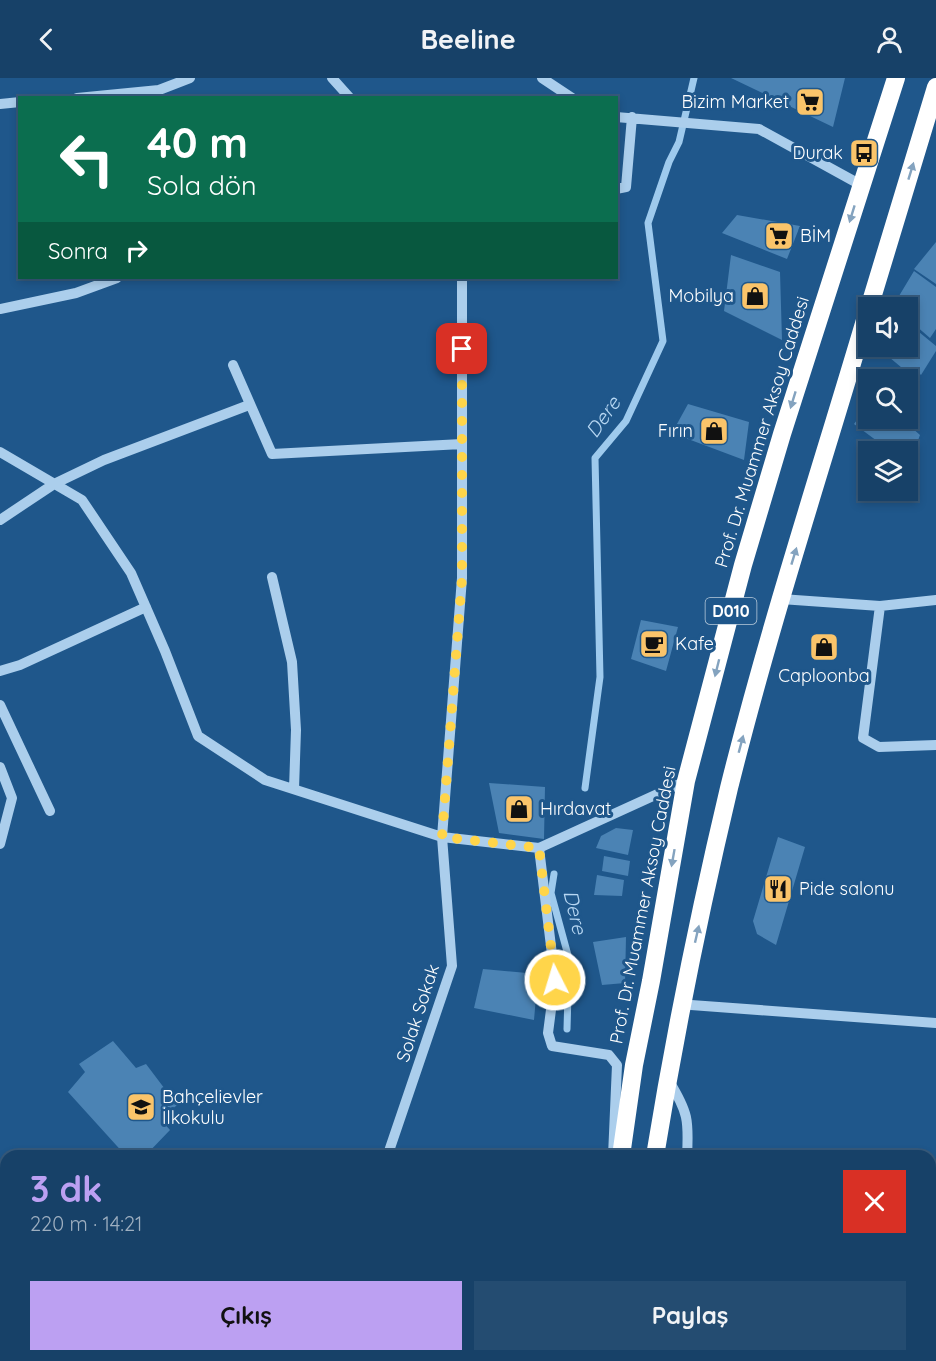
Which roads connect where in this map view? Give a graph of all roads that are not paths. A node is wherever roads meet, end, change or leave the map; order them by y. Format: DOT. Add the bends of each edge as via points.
graph roads {
  1 [pos="190,78"];
  2 [pos="332,78"];
  3 [pos="542,78"];
  4 [pos="896,78"];
  5 [pos="936,87"];
  6 [pos="98,96"];
  7 [pos="348,96"];
  8 [pos="569,96"];
  9 [pos="18,102"];
  10 [pos="0,104"];
  11 [pos="618,117"];
  12 [pos="632,117"];
  13 [pos="861,185"];
  14 [pos="618,189"];
  15 [pos="114,279"];
  16 [pos="462,279"];
  17 [pos="873,297"];
  18 [pos="0,309"];
  19 [pos="858,345"];
  20 [pos="233,365"];
  21 [pos="249,405"];
  22 [pos="462,444"];
  23 [pos="0,452"];
  24 [pos="54,484"];
  25 [pos="0,520"];
  26 [pos="272,577"];
  27 [pos="781,599"];
  28 [pos="936,600"];
  29 [pos="880,606"];
  30 [pos="146,607"];
  31 [pos="0,671"];
  32 [pos="0,705"];
  33 [pos="936,746"];
  34 [pos="0,766"];
  35 [pos="686,781"];
  36 [pos="294,789"];
  37 [pos="50,811"];
  38 [pos="442,837"];
  39 [pos="0,844"];
  40 [pos="539,848"];
  41 [pos="687,975"];
  42 [pos="691,1005"];
  43 [pos="936,1023"];
  44 [pos="669,1076"];
  45 [pos="389,1150"];
  46 [pos="613,1150"];
  47 [pos="622,1150"];
  48 [pos="656,1150"];
  49 [pos="687,1150"];
  1 -- 6 [label="street" via="159,90"];
  2 -- 7 [label="street"];
  3 -- 8 [label="street"];
  4 -- 13 [label="highway, Prof. Dr. Muammer Aksoy Caddesi / D010"];
  17 -- 5 [label="highway, D010, one-way"];
  9 -- 10 [label="street"];
  11 -- 12 [label="street"];
  12 -- 13 [label="street" via="759,129"];
  12 -- 14 [label="street" via="626,187"];
  13 -- 35 [label="highway, Prof. Dr. Muammer Aksoy Caddesi / D010, one-way" via="743,566"];
  15 -- 18 [label="street" via="76,293"];
  16 -- 22 [label="street, Solak Sokak"];
  27 -- 19 [label="highway, D010, one-way"];
  20 -- 21 [label="street"];
  21 -- 22 [label="street" via="272,454"];
  21 -- 24 [label="street" via="104,460"];
  22 -- 38 [label="street, Solak Sokak" via="462,578"];
  23 -- 24 [label="street"];
  24 -- 25 [label="street"];
  24 -- 30 [label="street" via="82,500 131,573"];
  26 -- 36 [label="street" via="291,662 296,730"];
  27 -- 29 [label="street"];
  41 -- 27 [label="highway, D010, one-way" via="730,788"];
  28 -- 29 [label="street"];
  29 -- 33 [label="street" via="862,738 879,747"];
  30 -- 31 [label="street"];
  30 -- 36 [label="street" via="198,736 265,780"];
  32 -- 37 [label="street"];
  34 -- 39 [label="street" via="12,798"];
  35 -- 40 [label="street"];
  35 -- 47 [label="highway, Prof. Dr. Muammer Aksoy Caddesi / D010, one-way"];
  36 -- 38 [label="street"];
  38 -- 40 [label="street"];
  38 -- 45 [label="street, Solak Sokak" via="452,966"];
  40 -- 46 [label="street" via="555,980 548,1033 552,1046 609,1055 617,1065"];
  41 -- 42 [label="highway"];
  41 -- 44 [label="highway, D010"];
  42 -- 43 [label="street"];
  42 -- 44 [label="highway" via="680,1060"];
  44 -- 48 [label="highway, D010"];
  44 -- 49 [label="street" via="687,1115"];
}
